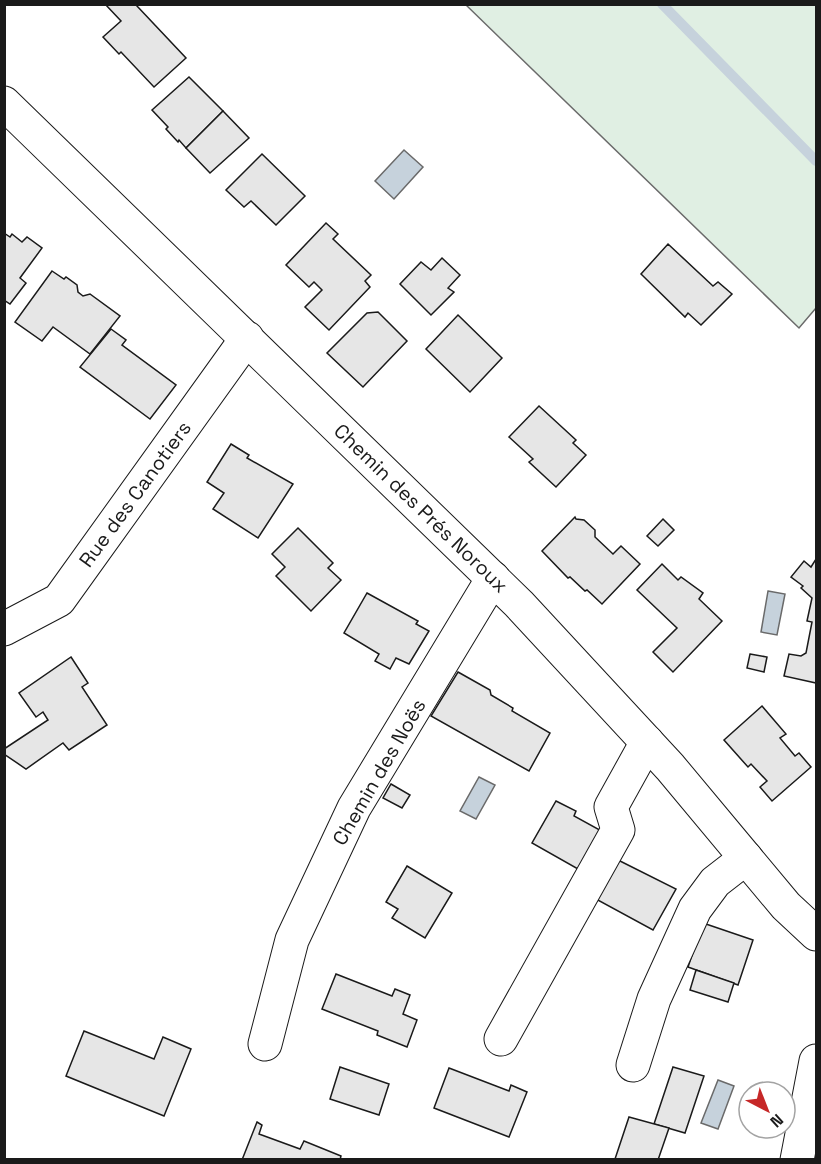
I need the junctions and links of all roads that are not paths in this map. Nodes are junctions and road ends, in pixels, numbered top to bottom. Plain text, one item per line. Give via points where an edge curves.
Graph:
1 (4, 103) edge
2 (247, 338) junction
3 (494, 578) junction
4 (5, 627) edge
5 (648, 742) junction
6 (746, 858) junction
7 (816, 934) edge
8 (501, 1040) dead end
9 (265, 1044) dead end
10 (816, 1061) edge
11 (633, 1065) dead end
12 (796, 1160) edge

1 - 2 street, Chemin des Prés Noroux
2 - 3 street, Chemin des Prés Noroux
2 - 4 street, Rue des Canotiers via 59,600
3 - 5 street, Chemin des Prés Noroux
3 - 9 street, Chemin des Noës via 354,808 292,940
5 - 6 street, Chemin des Prés Noroux
5 - 8 street via 611,807 618,830
6 - 7 street, Chemin des Prés Noroux via 786,906
6 - 11 street via 715,882 695,909 654,999
10 - 12 street

